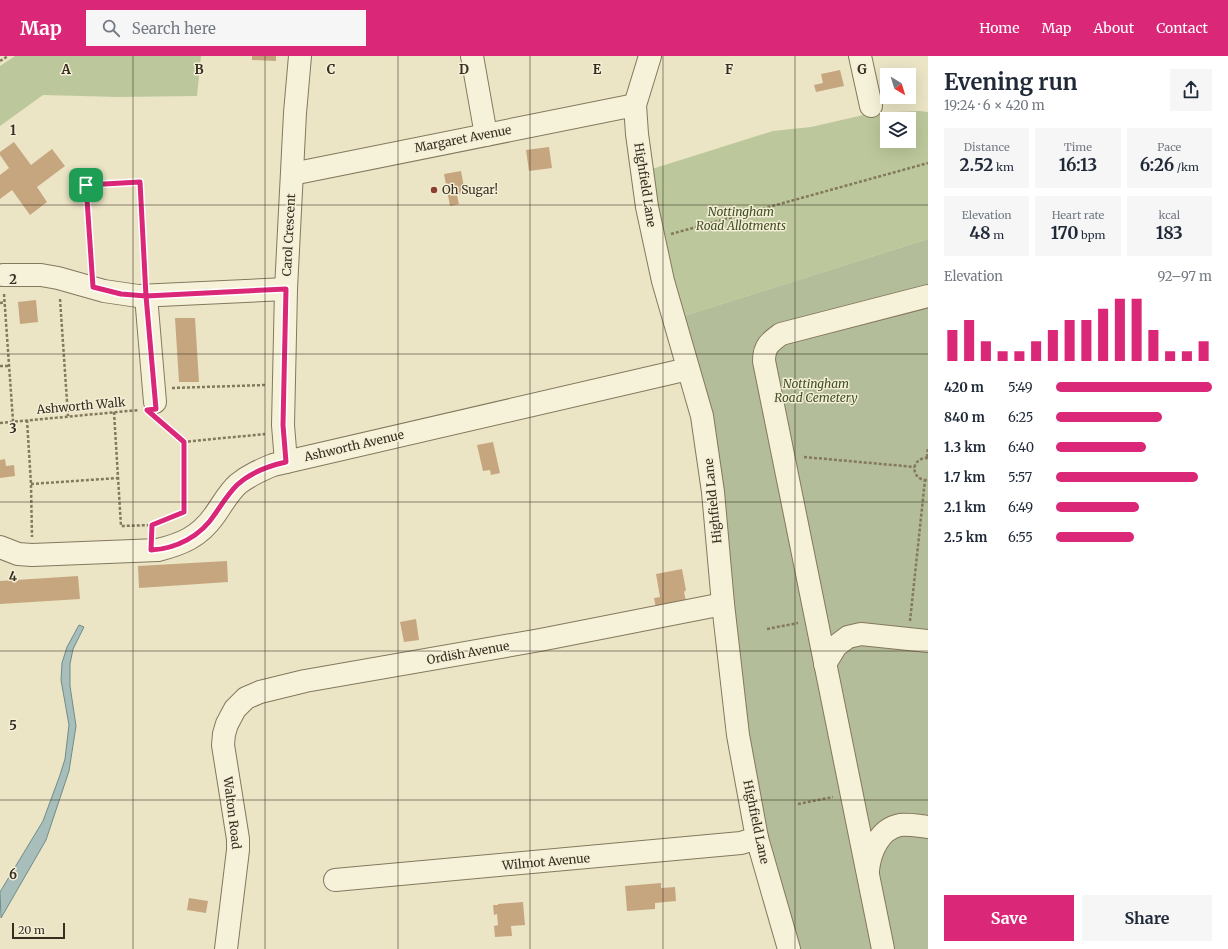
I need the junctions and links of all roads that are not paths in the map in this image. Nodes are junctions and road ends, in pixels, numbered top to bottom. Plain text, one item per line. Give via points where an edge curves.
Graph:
1 (300, 56) edge
2 (472, 56) edge
3 (650, 56) edge
4 (860, 56) edge
5 (635, 105) junction
6 (871, 106) dead end
7 (486, 135) junction
8 (292, 174) junction
9 (3, 275) road end
10 (286, 289) junction
11 (146, 296) junction
12 (928, 296) edge
13 (688, 369) junction
14 (155, 403) road end
15 (286, 462) junction
16 (0, 547) edge
17 (722, 604) junction
18 (918, 640) edge
19 (825, 664) junction
20 (227, 724) joint
21 (928, 827) edge
22 (757, 838) junction
23 (867, 873) junction
24 (335, 880) dead end
25 (226, 949) edge
26 (789, 949) edge
27 (883, 949) edge

1 - 8 street, Carol Crescent
2 - 7 street
3 - 5 street, Highfield Lane
4 - 6 street
5 - 7 street, Margaret Avenue
5 - 13 street, Highfield Lane via 647,207 663,281
7 - 8 street, Margaret Avenue
8 - 10 street, Carol Crescent
9 - 11 street via 41,275 121,294
10 - 11 street
10 - 15 street, Carol Crescent
11 - 14 street
12 - 19 street via 781,334 764,351
13 - 15 street, Ashworth Avenue
13 - 17 street, Highfield Lane via 702,416 708,455
15 - 16 street, Ashworth Avenue via 262,469 238,484 210,522 181,544 158,550 32,555 18,554
17 - 20 street, Ordish Avenue via 260,692 240,703
17 - 22 street, Highfield Lane via 738,735
18 - 19 street via 861,634 848,637 836,646
19 - 23 street
20 - 25 street, Walton Road via 223,745 238,850
21 - 23 street via 902,825 888,830 873,850
22 - 24 street, Wilmot Avenue via 741,843 684,849
22 - 26 street, Highfield Lane
23 - 27 street

